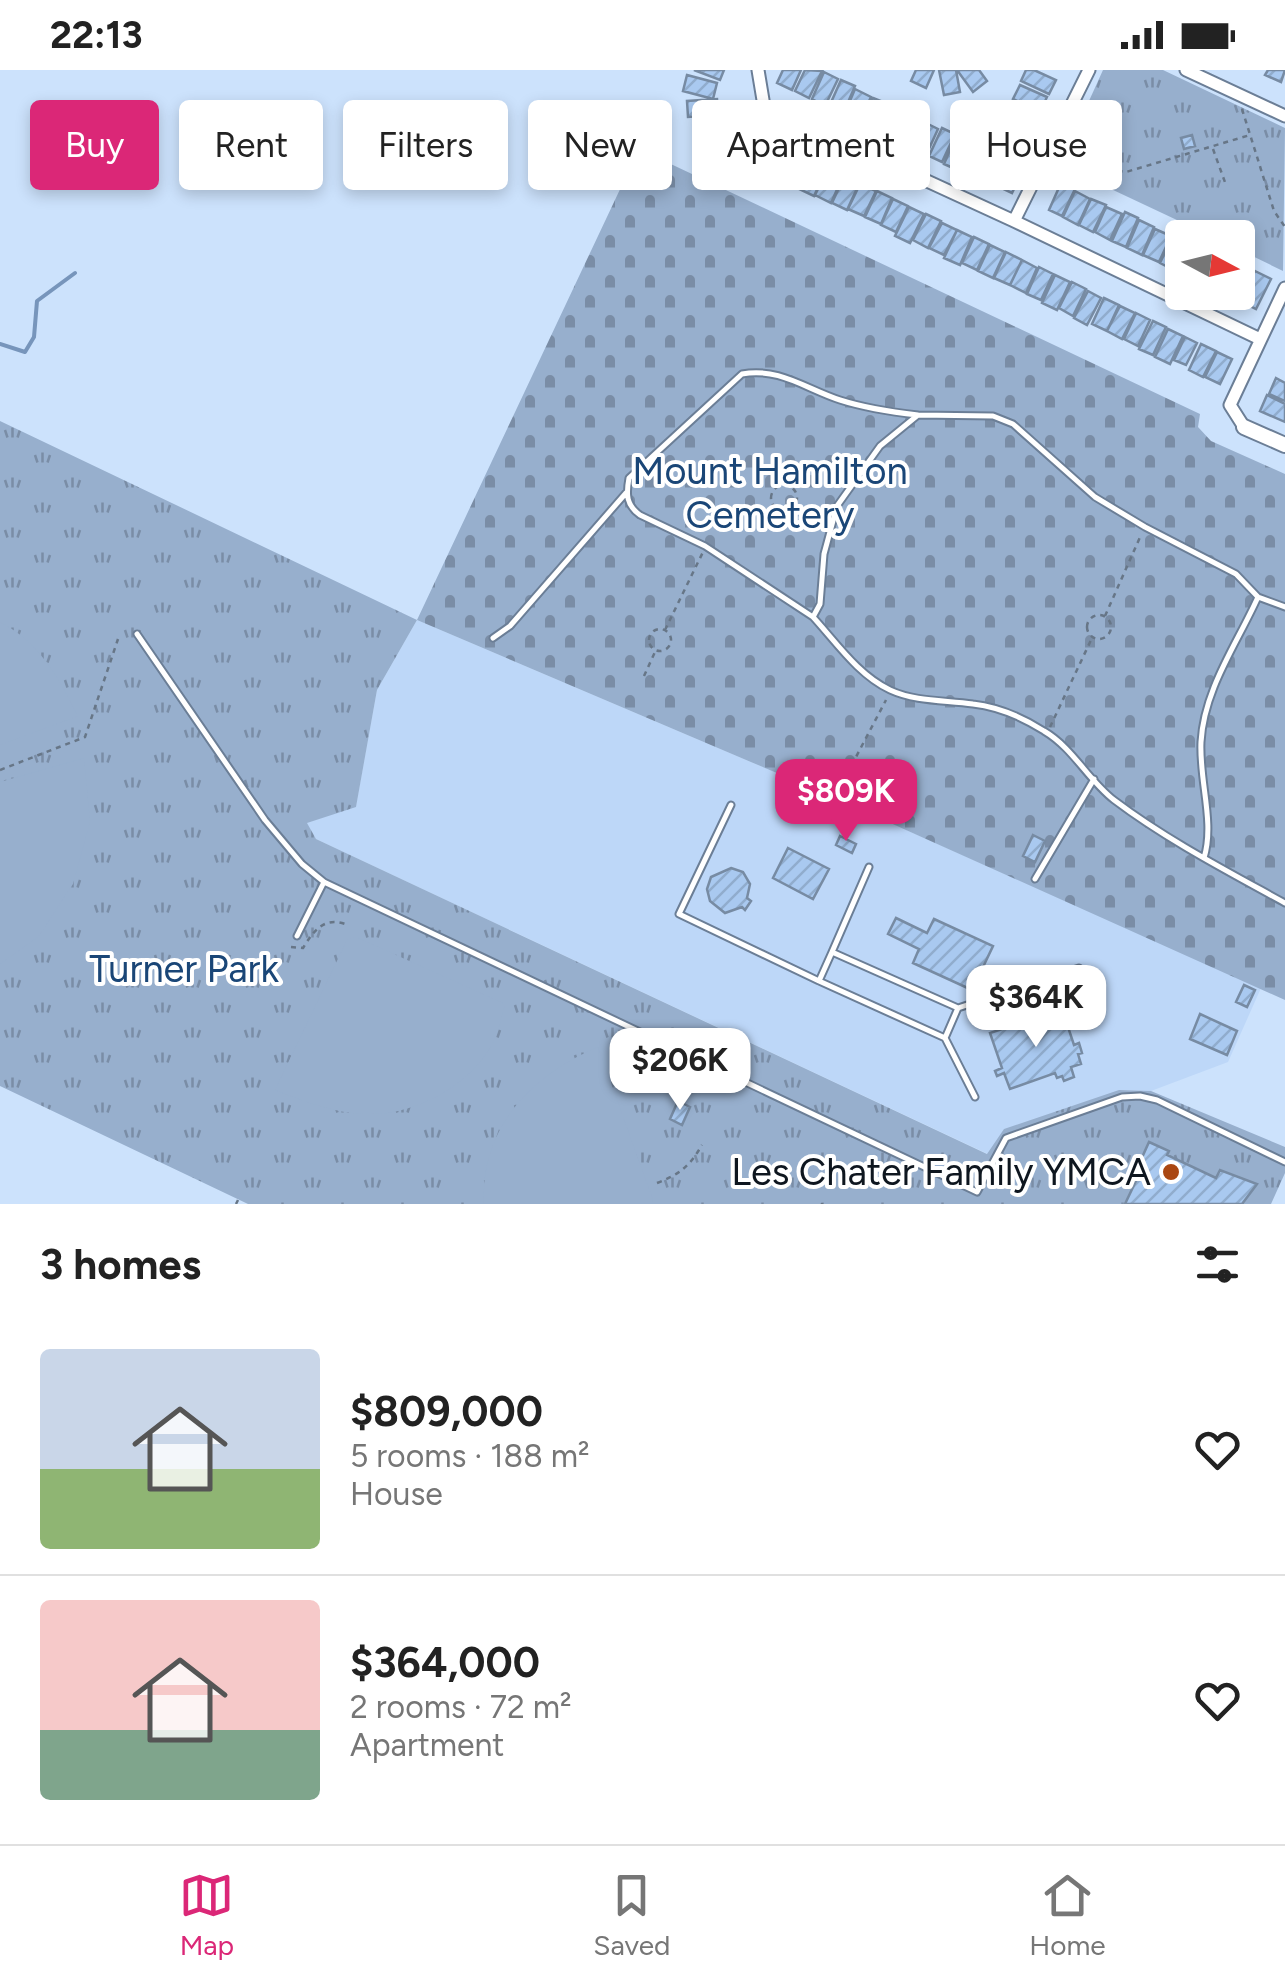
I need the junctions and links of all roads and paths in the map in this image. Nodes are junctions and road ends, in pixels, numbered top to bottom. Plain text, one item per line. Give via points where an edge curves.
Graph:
1 (758, 70) edge
2 (1089, 70) edge
3 (1186, 70) edge
4 (1237, 94) junction
5 (1074, 100) edge
6 (1285, 116) edge
7 (1250, 135) junction
8 (1213, 148) junction
9 (1122, 171) edge
10 (1226, 185) dead end
11 (1029, 190) edge
12 (1014, 220) junction
13 (1285, 227) edge
14 (1285, 288) edge
15 (1260, 339) junction
16 (918, 415) junction
17 (1244, 427) joint
18 (1285, 445) edge
19 (626, 493) junction
20 (794, 507) junction
21 (832, 523) junction
22 (1144, 527) junction
23 (706, 546) junction
24 (1258, 597) junction
25 (1285, 607) edge
26 (813, 616) junction
27 (1105, 616) junction
28 (665, 630) junction
29 (137, 634) dead end
30 (493, 638) dead end
31 (1092, 638) junction
32 (118, 639) dead end
33 (656, 651) junction
34 (644, 676) dead end
35 (891, 690) junction
36 (1048, 733) junction
37 (0, 770) edge
38 (847, 774) dead end
39 (1094, 779) junction
40 (731, 805) dead end
41 (1204, 858) junction
42 (870, 866) dead end
43 (1035, 879) dead end
44 (324, 882) junction
45 (1285, 903) edge
46 (346, 924) dead end
47 (297, 936) dead end
48 (292, 948) dead end
49 (832, 952) junction
50 (1079, 968) dead end
51 (818, 981) junction
52 (958, 1008) junction
53 (944, 1038) junction
54 (975, 1097) dead end
55 (702, 1145) dead end
56 (1285, 1162) edge
57 (657, 1182) dead end

1 - 12 street via 764,106
2 - 5 street
3 - 4 street
4 - 6 street
4 - 7 path
7 - 8 path
7 - 13 path
8 - 9 path
8 - 10 path
11 - 12 street
12 - 15 street
14 - 15 street
15 - 17 street via 1230,405
16 - 19 lane via 864,407 762,370 742,374 629,478
16 - 21 lane via 862,467
16 - 22 lane via 993,416 1013,424 1096,497
17 - 18 street
19 - 23 lane via 640,515
19 - 30 lane
20 - 20 path via 792,488 773,490 774,508
20 - 21 path
21 - 26 lane
22 - 24 lane via 1236,574
22 - 27 path
23 - 26 lane
23 - 28 path
24 - 25 lane
24 - 41 lane via 1220,674 1201,737 1210,831
26 - 35 lane via 864,674
27 - 31 path via 1087,623
27 - 31 path via 1110,633
28 - 33 path via 649,637
28 - 33 path via 671,646
29 - 44 lane via 265,820
31 - 36 path
32 - 37 path via 85,737
33 - 34 path
35 - 36 lane via 1014,714
35 - 38 path
36 - 39 lane
39 - 41 lane via 1110,797
39 - 43 lane
40 - 51 lane via 679,914
41 - 45 lane
42 - 49 lane
44 - 47 lane
44 - 56 lane via 977,1192 1006,1138 1122,1097 1157,1100
46 - 48 path via 320,925 303,948
49 - 51 lane
49 - 52 lane
50 - 52 lane
51 - 53 lane
52 - 53 lane
53 - 54 lane
55 - 57 path via 682,1173

